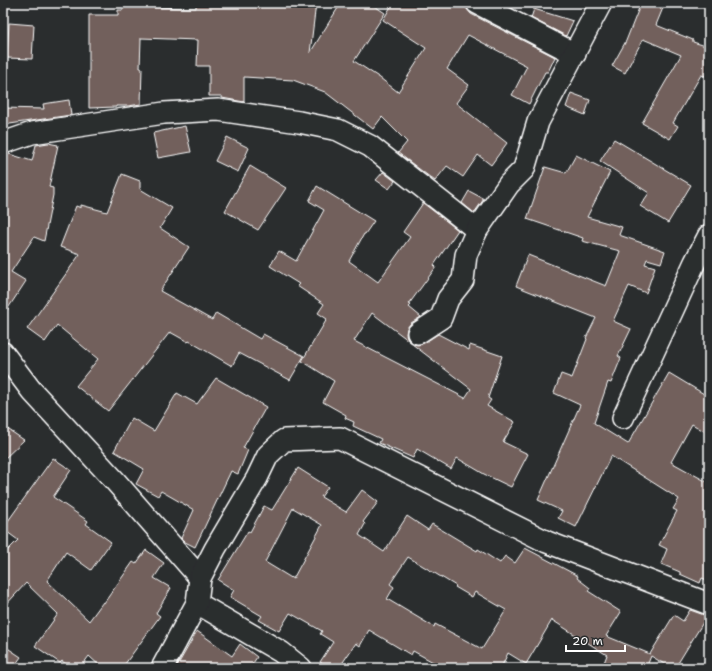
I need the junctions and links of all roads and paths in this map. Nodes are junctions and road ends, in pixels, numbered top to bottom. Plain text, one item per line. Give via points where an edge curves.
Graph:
1 (477, 3) edge
2 (601, 3) edge
3 (575, 54) junction
4 (3, 144) edge
5 (477, 230) junction
6 (709, 235) edge
7 (418, 333) dead end
8 (3, 353) edge
9 (623, 418) dead end
10 (200, 578) junction
11 (197, 602) junction
12 (709, 604) edge
13 (162, 668) edge
14 (300, 668) edge

1 - 3 street
2 - 3 street
3 - 5 street via 538,122 524,169 509,184
4 - 5 street via 32,133 164,113 218,110 299,122 338,130 370,146
5 - 7 street via 466,255 463,280 448,299 441,318
6 - 9 street
8 - 10 street via 31,390
10 - 11 street
10 - 12 street via 268,455 284,440 340,438 547,542
11 - 13 street
11 - 14 street via 281,652

